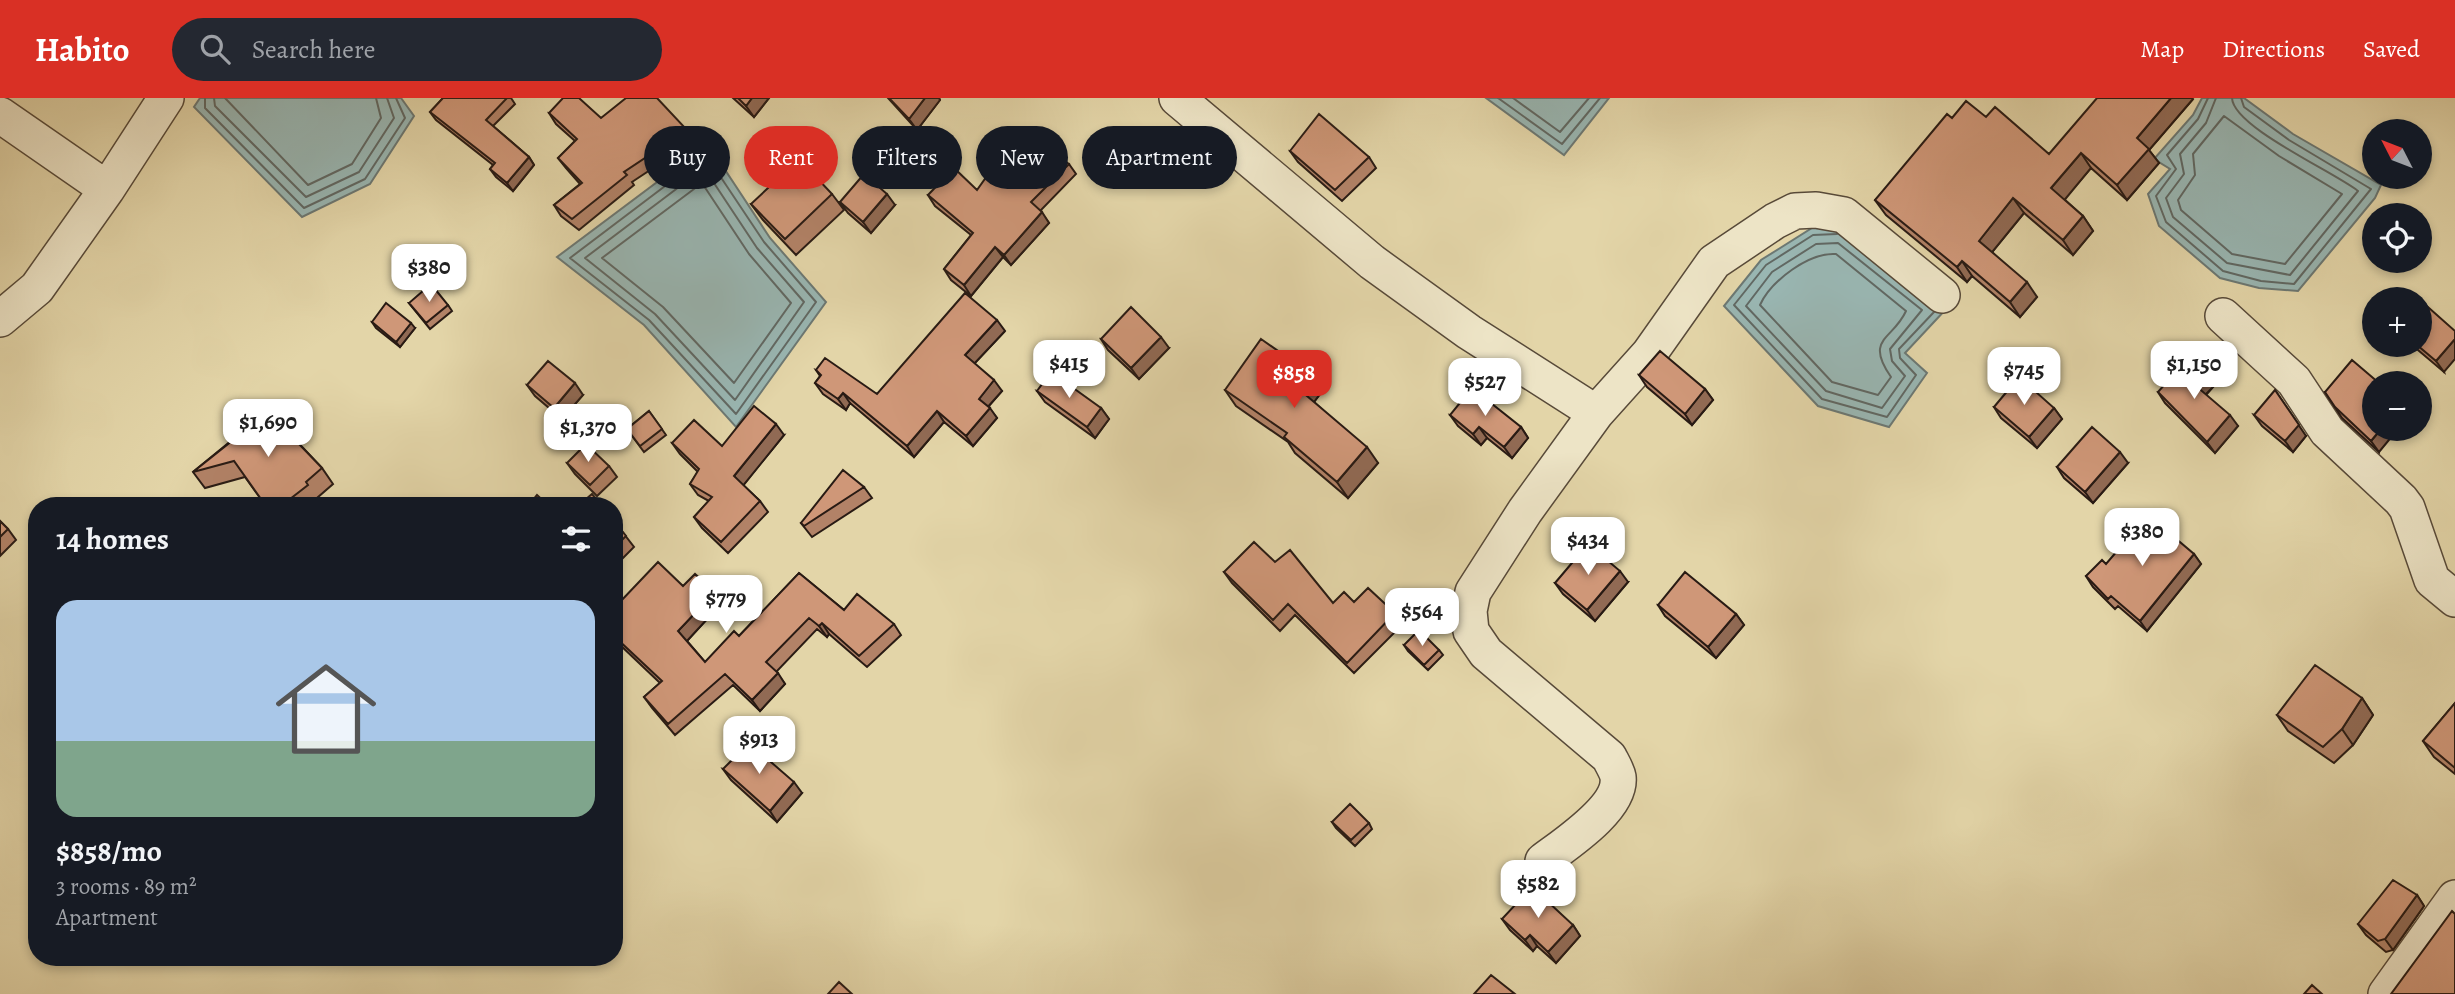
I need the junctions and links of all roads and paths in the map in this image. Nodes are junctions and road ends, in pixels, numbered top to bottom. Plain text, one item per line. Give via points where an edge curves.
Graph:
1 (166, 98) edge
2 (1177, 98) edge
3 (0, 116) edge
4 (107, 189) junction
5 (1942, 295) dead end
6 (2222, 316) dead end
7 (0, 319) edge
8 (1597, 413) junction
9 (2455, 600) edge
10 (1543, 861) dead end
11 (2455, 898) edge
12 (2386, 994) edge

1 - 4 street
2 - 8 street via 1372,262 1469,332
3 - 4 street
4 - 7 street via 37,288
5 - 8 street via 1844,215 1816,209 1795,211 1714,262 1649,355
6 - 9 street via 2294,380 2327,430 2401,500 2432,580
8 - 10 street via 1510,534 1473,592 1469,611 1471,631 1486,653 1609,757 1618,776 1598,817
11 - 12 street

